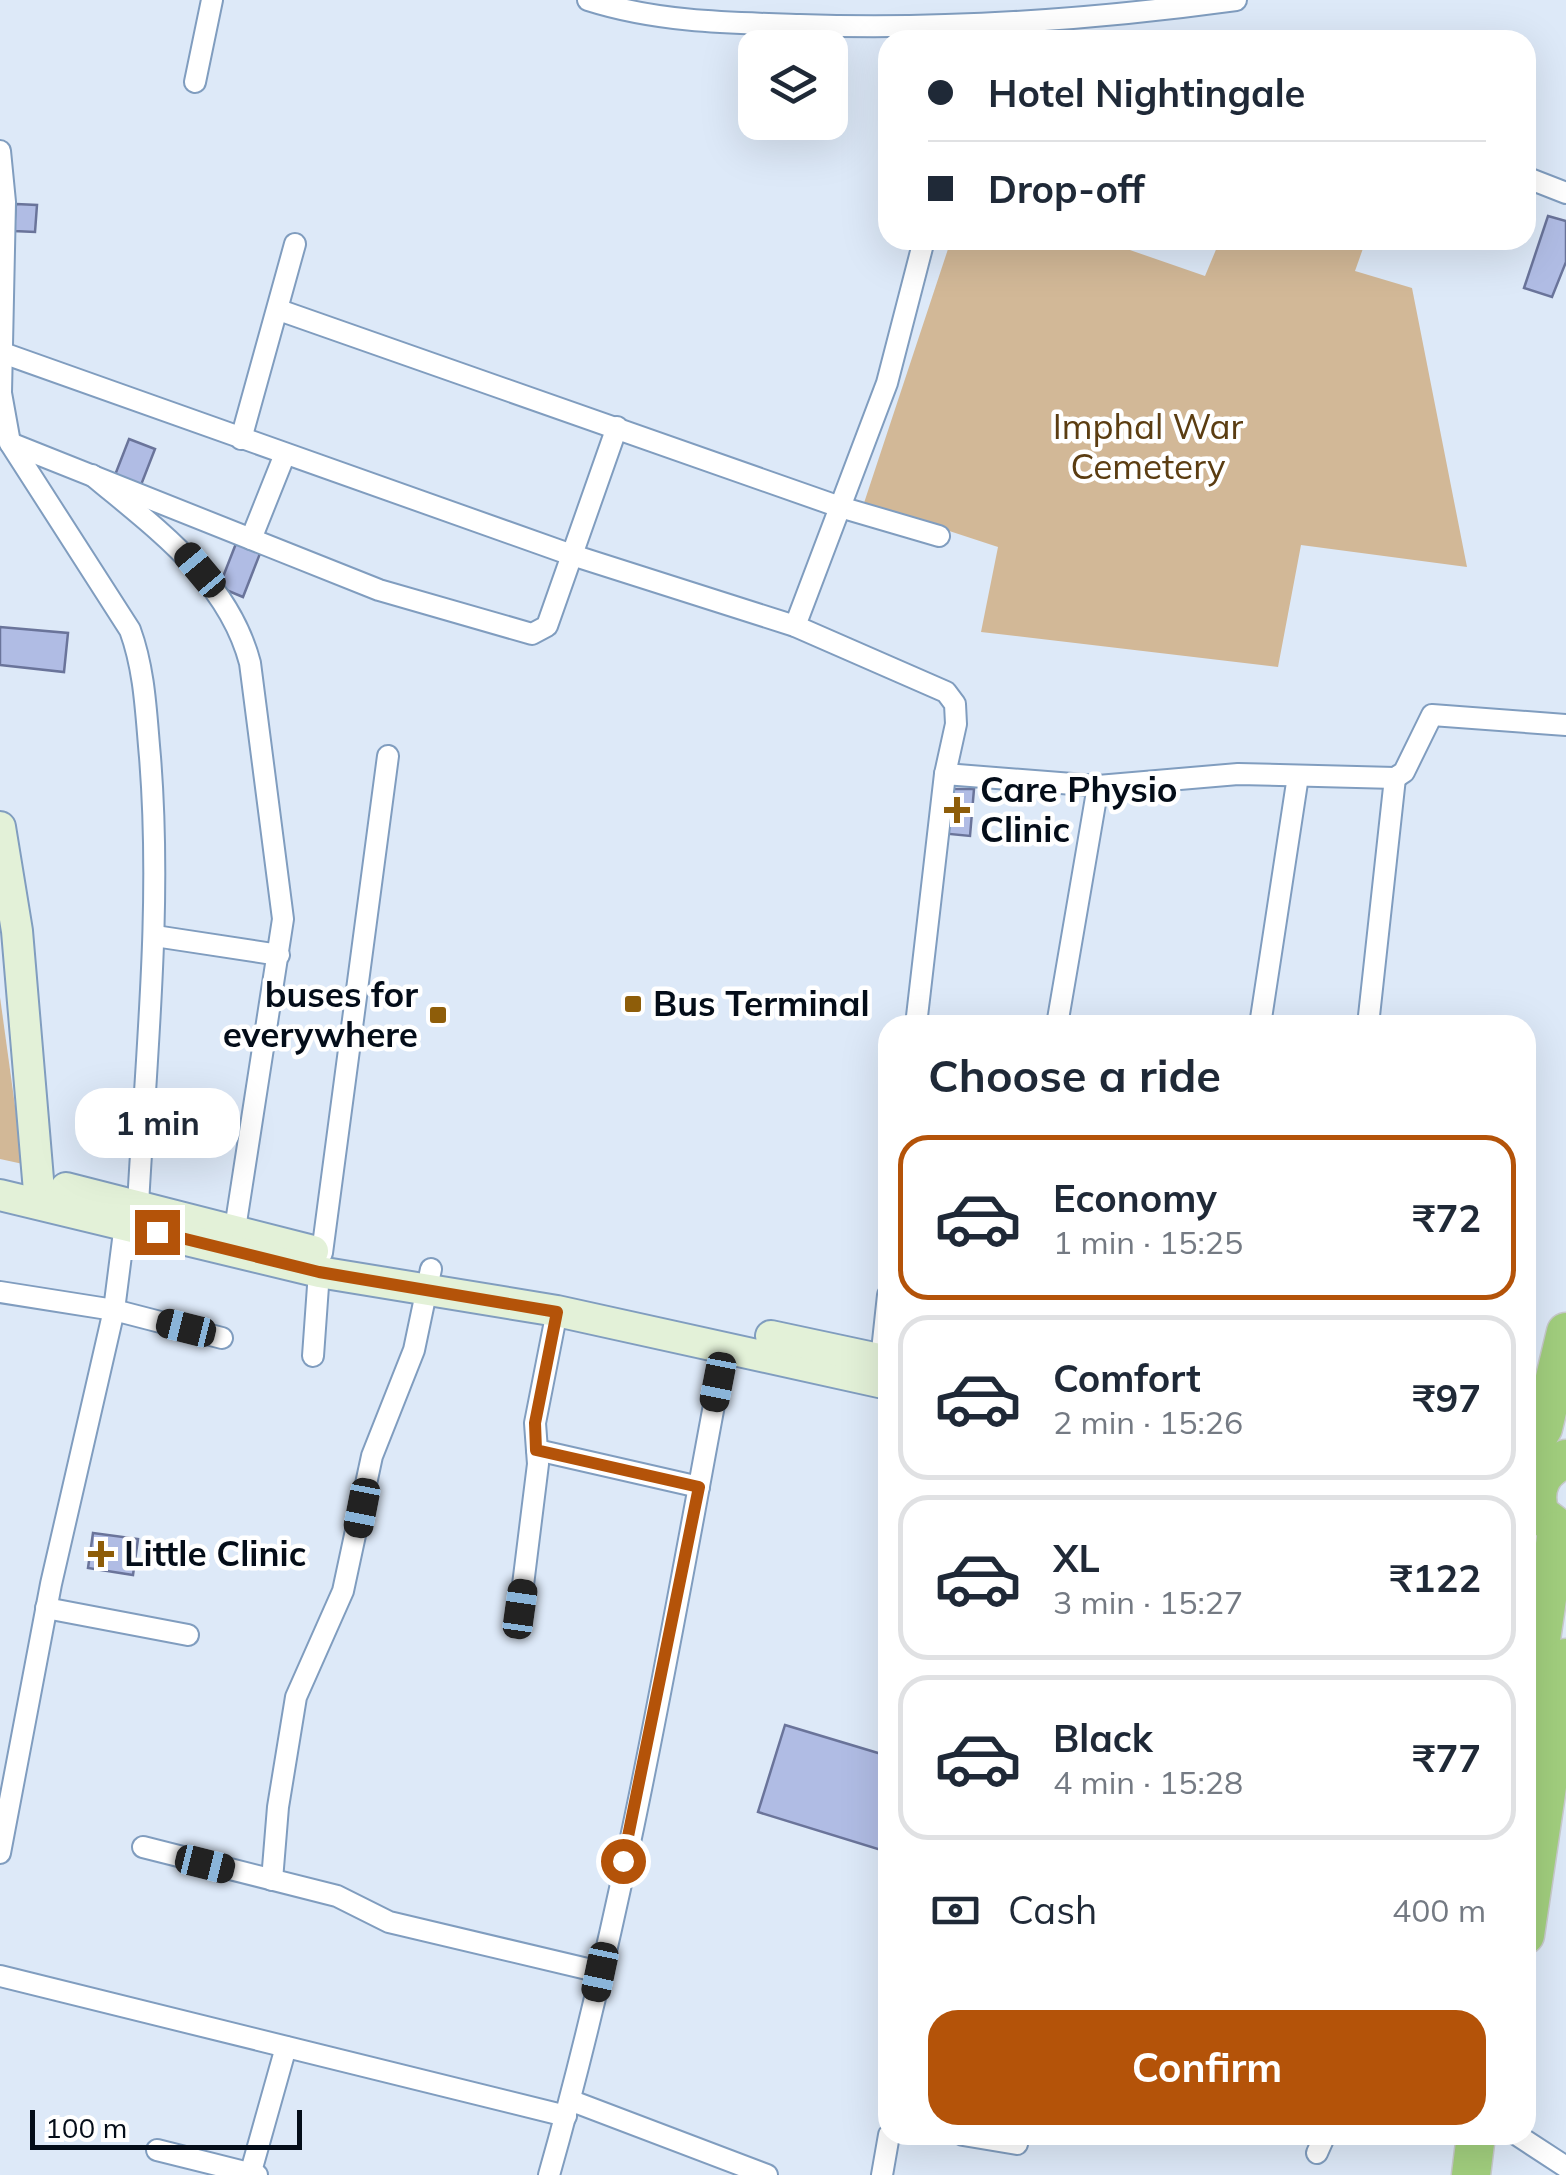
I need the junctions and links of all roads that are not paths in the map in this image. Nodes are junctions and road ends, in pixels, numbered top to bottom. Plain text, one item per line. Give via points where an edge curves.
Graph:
1 (212, 0) edge
2 (588, 0) edge
3 (1236, 0) edge
4 (878, 30) edge
5 (974, 30) edge
6 (195, 82) dead end
7 (0, 152) edge
8 (1536, 181) edge
9 (1566, 193) edge
10 (295, 244) dead end
11 (921, 250) edge
12 (279, 310) junction
13 (0, 352) edge
14 (617, 427) junction
15 (241, 439) junction
16 (10, 443) junction
17 (284, 454) junction
18 (92, 475) junction
19 (840, 507) junction
20 (939, 536) dead end
21 (251, 539) junction
22 (569, 554) junction
23 (795, 626) junction
24 (1566, 725) edge
25 (388, 756) dead end
26 (945, 774) junction
27 (1298, 776) junction
28 (1395, 778) junction
29 (1098, 786) junction
30 (0, 827) edge
31 (155, 936) junction
32 (279, 954) junction
33 (917, 1015) edge
34 (1059, 1015) edge
35 (1262, 1015) edge
36 (1369, 1015) edge
37 (0, 1174) edge
38 (40, 1193) junction
39 (0, 1195) edge
40 (131, 1215) junction
41 (235, 1229) junction
42 (321, 1262) junction
43 (429, 1278) junction
44 (0, 1292) edge
45 (114, 1310) junction
46 (557, 1312) junction
47 (1566, 1332) edge
48 (222, 1338) dead end
49 (725, 1346) junction
50 (786, 1350) junction
51 (313, 1356) dead end
52 (878, 1367) edge
53 (536, 1450) junction
54 (699, 1487) junction
55 (1542, 1493) edge
56 (46, 1608) junction
57 (520, 1609) dead end
58 (188, 1636) dead end
59 (1566, 1658) edge
60 (1547, 1755) edge
61 (10, 1761) edge
62 (1536, 1844) edge
63 (143, 1847) dead end
64 (0, 1853) edge
65 (272, 1880) junction
66 (600, 1972) junction
67 (0, 1976) edge
68 (286, 2047) junction
69 (569, 2108) junction
70 (887, 2145) edge
71 (1474, 2145) edge
72 (1498, 2145) edge
73 (1532, 2145) edge
74 (157, 2150) dead end
75 (1566, 2167) edge
76 (252, 2174) edge
77 (549, 2175) edge
78 (767, 2175) edge
79 (882, 2175) edge
80 (1470, 2175) edge
81 (1494, 2175) edge

1 - 6 street
2 - 4 street via 632,14 716,23
3 - 5 street
7 - 13 street
8 - 9 street
10 - 12 street
11 - 19 street via 887,383
12 - 14 street
12 - 15 street
13 - 15 street
13 - 16 street
14 - 19 street
14 - 22 street
15 - 17 street
16 - 18 street
16 - 31 street via 130,630 142,662 155,823
17 - 21 street
17 - 22 street
18 - 21 street
18 - 32 street via 181,548 244,642 281,879
19 - 20 street
19 - 23 street
21 - 22 street via 378,590 532,634 548,626
22 - 23 street
23 - 26 street via 946,692 955,704 956,724
24 - 28 street via 1432,715
25 - 42 street
26 - 29 street
26 - 33 street
27 - 28 street
27 - 29 street
27 - 35 street
28 - 36 street
29 - 34 street
30 - 38 main road via 17,931
31 - 32 street
31 - 40 street
32 - 41 street
37 - 38 main road
38 - 39 main road
38 - 40 main road
40 - 41 main road
40 - 42 main road
40 - 45 street
41 - 42 main road
42 - 43 main road
42 - 51 street
43 - 46 main road
43 - 50 main road
43 - 65 street via 414,1350 372,1456 343,1591 296,1697
44 - 45 street
45 - 48 street
45 - 56 street
46 - 49 main road
46 - 53 street via 535,1423
47 - 55 highway via 1542,1428
49 - 50 main road
49 - 54 street
50 - 52 main road
53 - 54 street
53 - 57 street
54 - 66 street
55 - 60 highway
56 - 58 street
56 - 61 street
59 - 60 highway
60 - 62 highway
61 - 64 street
63 - 65 street
65 - 66 street via 354,1901 389,1922
66 - 69 street
67 - 68 street
68 - 69 street
68 - 76 street
69 - 77 street
69 - 78 street
70 - 79 street
71 - 80 highway
72 - 81 highway
73 - 75 street
74 - 76 street

